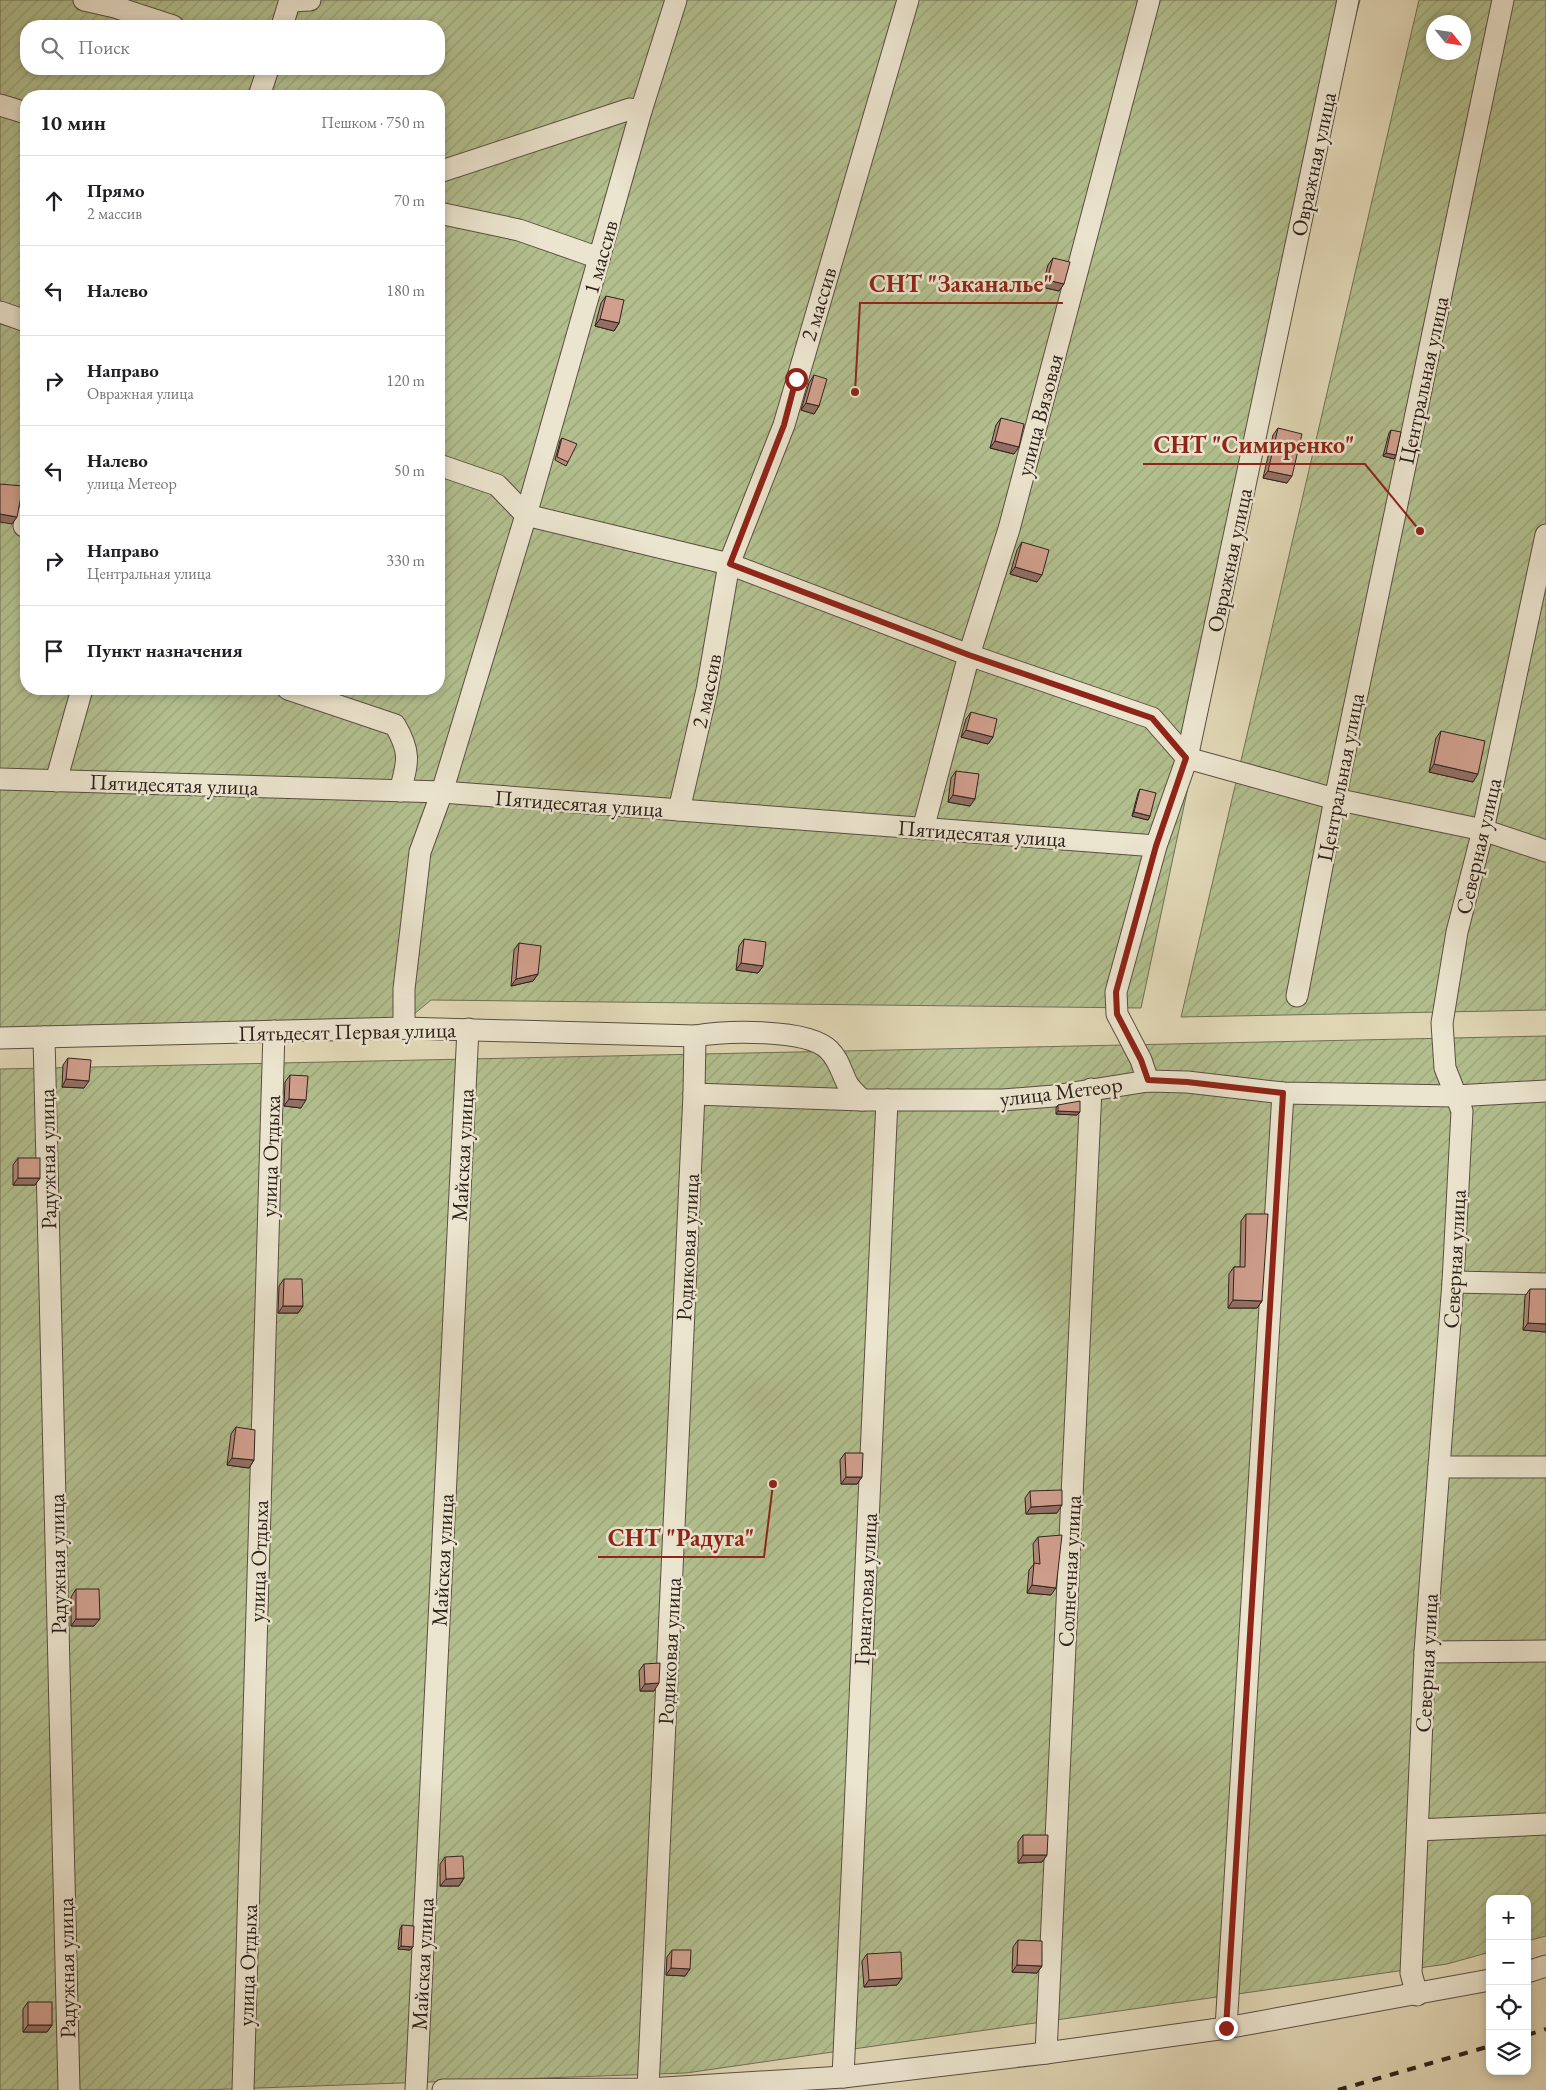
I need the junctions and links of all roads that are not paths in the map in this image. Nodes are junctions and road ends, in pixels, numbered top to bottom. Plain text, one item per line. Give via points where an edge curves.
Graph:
1 (84, 0) edge
2 (297, 0) edge
3 (676, 0) edge
4 (908, 0) edge
5 (1149, 0) edge
6 (1348, 0) edge
7 (1503, 0) edge
8 (115, 4) edge
9 (157, 20) edge
10 (285, 20) edge
11 (266, 75) edge
12 (261, 90) edge
13 (0, 105) edge
14 (20, 111) edge
15 (641, 111) junction
16 (445, 170) edge
17 (445, 214) edge
18 (599, 258) junction
19 (0, 312) edge
20 (20, 319) edge
21 (445, 467) edge
22 (526, 515) junction
23 (1546, 535) edge
24 (730, 564) junction
25 (969, 655) junction
26 (80, 695) edge
27 (306, 695) edge
28 (1186, 758) junction
29 (0, 779) edge
30 (56, 781) junction
31 (400, 791) junction
32 (442, 792) junction
33 (1335, 799) junction
34 (680, 810) junction
35 (923, 829) junction
36 (1483, 830) junction
37 (1156, 846) junction
38 (1546, 851) edge
39 (1297, 996) dead end
40 (404, 1028) junction
41 (468, 1029) junction
42 (274, 1031) junction
43 (695, 1036) junction
44 (44, 1037) junction
45 (0, 1038) edge
46 (1148, 1080) junction
47 (1091, 1089) junction
48 (1546, 1091) edge
49 (1283, 1093) junction
50 (694, 1094) junction
51 (1455, 1096) junction
52 (862, 1100) junction
53 (887, 1100) junction
54 (1454, 1282) junction
55 (1546, 1284) edge
56 (1440, 1467) junction
57 (1546, 1467) edge
58 (1546, 1651) edge
59 (1425, 1652) junction
60 (1546, 1824) edge
61 (1418, 1830) junction
62 (1546, 1966) edge
63 (1531, 1971) edge
64 (1486, 1981) edge
65 (1417, 1995) junction
66 (1226, 2028) junction
67 (1046, 2053) junction
68 (843, 2078) junction
69 (648, 2089) edge
70 (69, 2090) edge
71 (243, 2090) edge
72 (416, 2090) edge
73 (443, 2090) edge

1 - 8 street
2 - 10 street
3 - 15 street, 1 массив
4 - 24 street, 2 массив via 784,425
5 - 25 street, улица Вязовая via 1009,530
6 - 28 street, Овражная улица
7 - 33 street, Центральная улица
8 - 9 street
11 - 12 street
13 - 14 street
15 - 16 street via 630,108
15 - 18 street, 1 массив
17 - 18 street via 519,230
18 - 22 street, 1 массив
19 - 20 street
21 - 22 street via 497,485
22 - 24 street
22 - 32 street, 1 массив
23 - 36 street, Северная улица
24 - 25 street
24 - 34 street, 2 массив via 707,690
25 - 28 street via 1152,718
25 - 35 street, улица Вязовая
26 - 30 street
27 - 31 street via 395,725 405,742 407,766
28 - 33 street
28 - 37 street, Овражная улица
29 - 30 street, Пятидесятая улица
30 - 31 street, Пятидесятая улица
31 - 32 street, Пятидесятая улица
32 - 34 street, Пятидесятая улица
32 - 40 street, 1 массив via 420,852 404,989
33 - 36 street
33 - 39 street, Центральная улица
34 - 35 street, Пятидесятая улица
35 - 37 street, Пятидесятая улица
36 - 38 street
36 - 51 street, Северная улица via 1457,932 1442,1023 1445,1068
37 - 46 street, Овражная улица via 1116,992 1117,1014
40 - 41 street, Пятьдесят Первая улица
40 - 42 street, Пятьдесят Первая улица
41 - 43 street, Пятьдесят Первая улица
41 - 72 street, Майская улица
42 - 44 street, Пятьдесят Первая улица
42 - 71 street, улица Отдыха
43 - 50 street
43 - 52 street, Пятьдесят Первая улица via 720,1032 773,1033 810,1041 828,1048 840,1063 848,1085
44 - 45 street, Пятьдесят Первая улица
44 - 70 street, Радужная улица
46 - 47 street, улица Метеор
46 - 49 street, улица Метеор
47 - 53 street, улица Метеор via 1003,1100
47 - 67 street, Солнечная улица
48 - 51 street, улица Метеор
49 - 51 street, улица Метеор
49 - 66 street
50 - 52 street, улица Метеор
50 - 69 street, Родиковая улица
51 - 54 street, Северная улица via 1462,1111
52 - 53 street, улица Метеор
53 - 68 street, Гранатовая улица
54 - 55 street
54 - 56 street, Северная улица
56 - 57 street
56 - 59 street, Северная улица
58 - 59 street
59 - 61 street, Северная улица
60 - 61 street
61 - 65 street, Северная улица via 1412,1973
62 - 63 street
64 - 65 street
65 - 66 street
66 - 67 street
67 - 68 street
68 - 69 street
69 - 73 street

